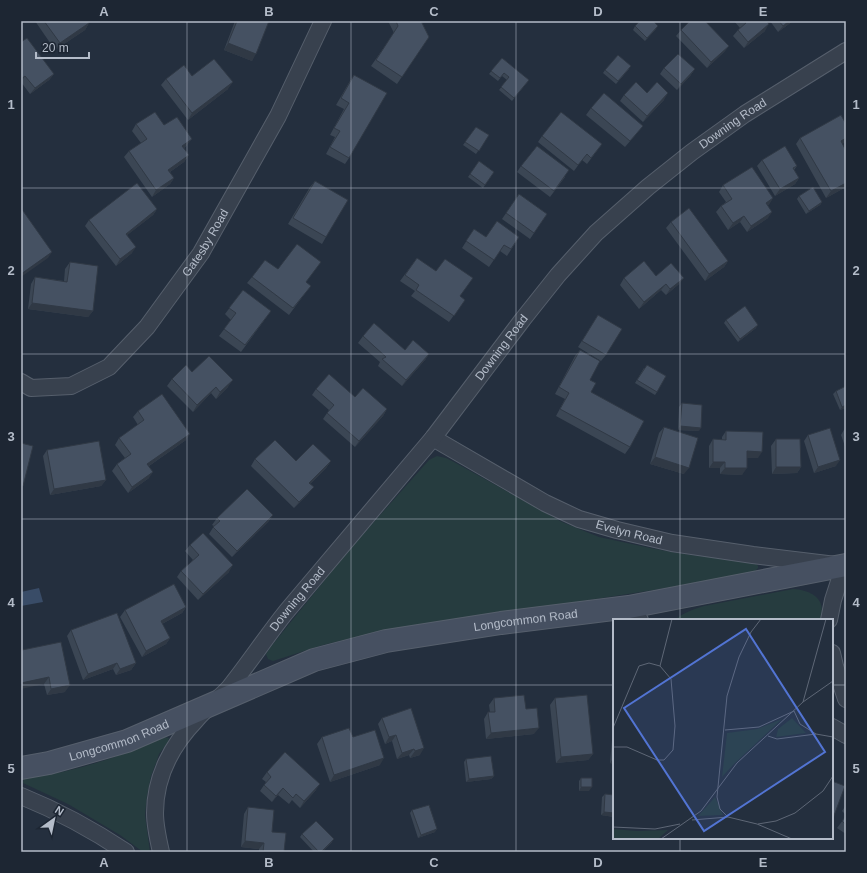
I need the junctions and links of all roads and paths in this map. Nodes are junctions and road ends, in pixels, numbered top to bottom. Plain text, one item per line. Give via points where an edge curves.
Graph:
1 (323, 21) edge
2 (846, 51) edge
3 (21, 382) edge
4 (434, 438) junction
5 (845, 565) edge
6 (635, 614) edge
7 (829, 619) edge
8 (833, 657) edge
9 (846, 700) edge
10 (214, 703) junction
11 (833, 728) edge
12 (846, 735) edge
13 (21, 768) edge
14 (21, 796) edge
15 (126, 852) edge
16 (161, 852) edge

1 - 3 street, Gatesby Road via 278,116 201,253 147,327 109,367 71,386 31,388
2 - 4 street, Downing Road via 745,114 692,152 596,233 553,280
4 - 5 street, Evelyn Road via 545,503 579,519 672,543
4 - 10 street, Downing Road via 286,612 253,658
5 - 6 street, Longcommon Road
5 - 7 street
6 - 10 street, Longcommon Road via 501,623 386,641 314,660
8 - 9 street
10 - 13 street, Longcommon Road via 127,741 49,763
10 - 16 street, Longcommon Road via 177,743 160,777 155,813
11 - 12 street
14 - 15 street via 58,812

